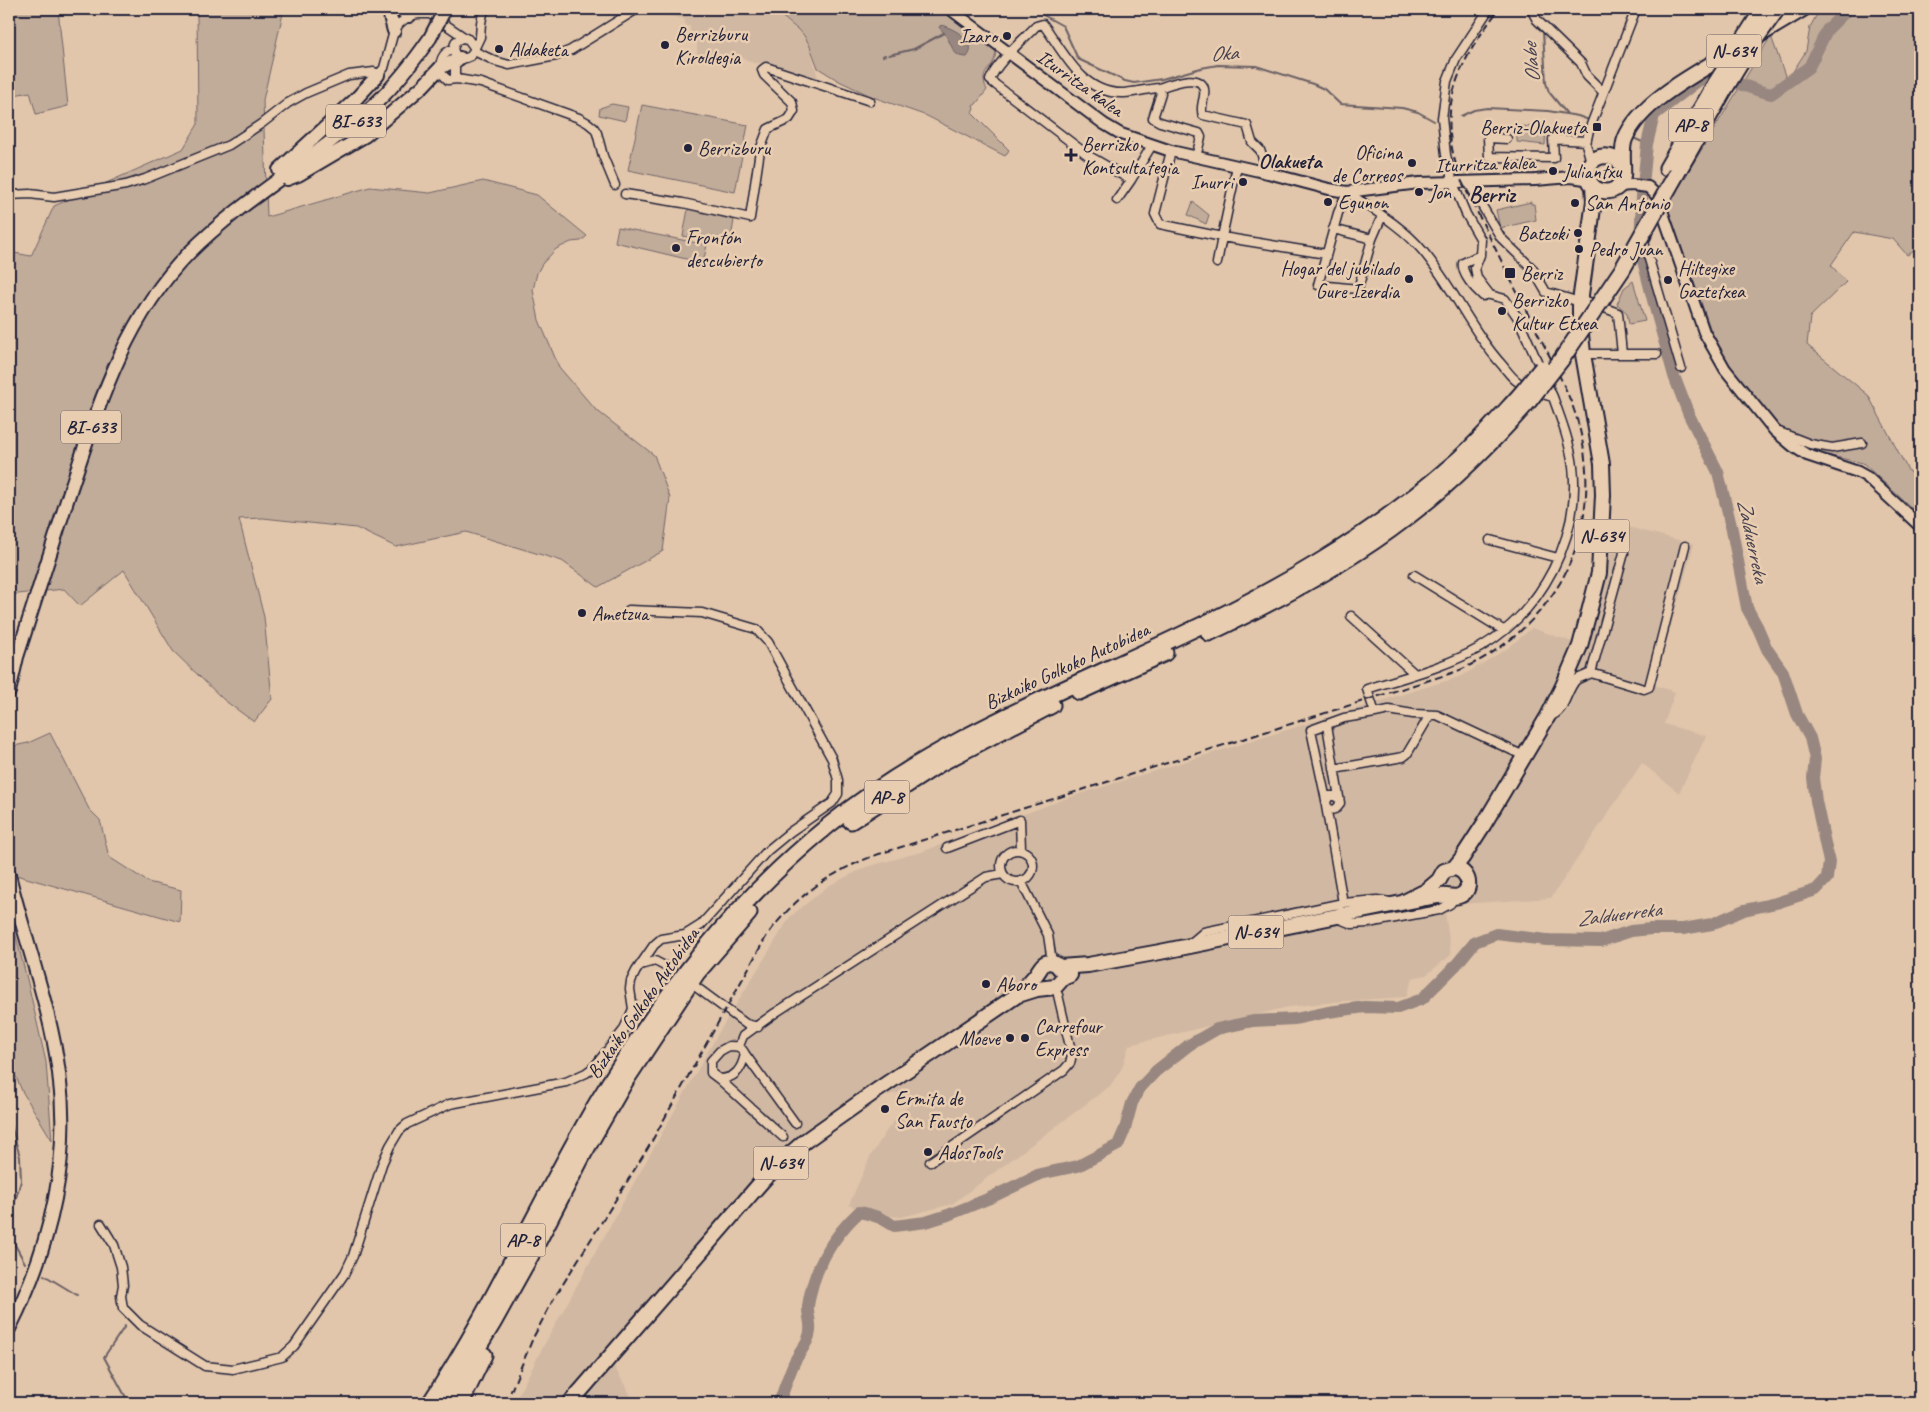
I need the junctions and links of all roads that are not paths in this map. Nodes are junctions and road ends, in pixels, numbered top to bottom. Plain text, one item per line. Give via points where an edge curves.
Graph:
1 (388, 9) edge
2 (445, 9) edge
3 (484, 9) edge
4 (637, 9) edge
5 (950, 9) edge
6 (1489, 9) edge
7 (1531, 9) edge
8 (1636, 9) edge
9 (1763, 9) edge
10 (1777, 9) edge
11 (1803, 9) edge
12 (404, 12) edge
13 (447, 26) junction
14 (394, 31) junction
15 (467, 39) junction
16 (476, 46) junction
17 (457, 53) junction
18 (1009, 54) junction
19 (440, 68) junction
20 (378, 75) junction
21 (458, 79) junction
22 (448, 80) junction
23 (423, 86) junction
24 (1720, 87) junction
25 (1158, 88) junction
26 (1603, 92) junction
27 (870, 101) dead end
28 (1636, 122) junction
29 (1506, 139) dead end
30 (1587, 144) junction
31 (1152, 145) junction
32 (1171, 151) junction
33 (1196, 157) junction
34 (1596, 160) junction
35 (1237, 166) junction
36 (1268, 172) junction
37 (1560, 179) junction
38 (1131, 180) junction
39 (1618, 180) junction
40 (1468, 182) junction
41 (1454, 183) junction
42 (1591, 184) junction
43 (615, 186) dead end
44 (266, 188) junction
45 (1347, 192) junction
46 (624, 194) dead end
47 (9, 196) edge
48 (1117, 200) dead end
49 (246, 202) junction
50 (1661, 208) junction
51 (1382, 216) junction
52 (1590, 223) junction
53 (1333, 229) junction
54 (1222, 237) junction
55 (1372, 239) junction
56 (1326, 254) junction
57 (1480, 254) junction
58 (1217, 262) dead end
59 (1609, 285) dead end
60 (1489, 294) junction
61 (1581, 300) junction
62 (1602, 307) junction
63 (1582, 354) junction
64 (1622, 354) junction
65 (1657, 354) dead end
66 (1681, 368) dead end
67 (1530, 396) junction
68 (1553, 397) junction
69 (1775, 431) junction
70 (1862, 443) dead end
71 (1920, 526) edge
72 (1603, 527) junction
73 (1490, 540) dead end
74 (1685, 546) dead end
75 (1558, 558) junction
76 (1414, 575) dead end
77 (629, 610) dead end
78 (1351, 616) dead end
79 (1503, 630) junction
80 (1591, 673) junction
81 (1416, 674) junction
82 (9, 692) edge
83 (1375, 713) junction
84 (1430, 715) junction
85 (1548, 716) junction
86 (1327, 725) junction
87 (1524, 756) junction
88 (1334, 769) junction
89 (1338, 798) junction
90 (1326, 803) junction
91 (1334, 810) junction
92 (1329, 823) junction
93 (947, 848) dead end
94 (1021, 850) junction
95 (1460, 871) junction
96 (1003, 874) junction
97 (9, 875) edge
98 (1439, 880) junction
99 (1021, 882) junction
100 (1449, 896) junction
101 (1343, 903) junction
102 (1401, 903) junction
103 (1331, 917) junction
104 (654, 944) junction
105 (1187, 946) junction
106 (655, 961) junction
107 (641, 964) junction
108 (1058, 969) junction
109 (672, 970) dead end
110 (1037, 974) junction
111 (696, 987) dead end
112 (1053, 992) junction
113 (1016, 996) junction
114 (740, 1018) junction
115 (758, 1027) junction
116 (743, 1036) junction
117 (739, 1046) junction
118 (745, 1054) junction
119 (719, 1079) junction
120 (795, 1123) dead end
121 (783, 1136) dead end
122 (930, 1162) dead end
123 (101, 1224) dead end
124 (531, 1255) junction
125 (9, 1329) edge
126 (430, 1403) edge
127 (444, 1403) edge
128 (461, 1403) edge
129 (570, 1403) edge

1 - 14 main road
2 - 44 main road, BI-633, bridge via 430,38 378,101
3 - 16 street
4 - 16 street via 577,47 556,56 509,65 492,60
5 - 18 street, Iturritza kalea
6 - 41 street via 1456,58 1447,81 1443,135
7 - 26 street via 1537,20 1581,63 1587,76
8 - 26 street
9 - 24 highway, Bizkaiko Golkoko Autobidea / AP-8, bridge
10 - 24 highway, Bizkaiko Golkoko Autobidea / AP-8, bridge
11 - 28 highway, N-634 via 1666,92
12 - 13 street via 430,14
12 - 14 street
13 - 15 street
13 - 17 street
14 - 20 street via 384,68
15 - 16 street
15 - 17 street via 458,39
16 - 17 street via 469,57
17 - 19 main road
17 - 21 street via 455,75
18 - 25 street via 1036,26 1044,24 1073,67 1099,89 1123,93
18 - 31 street, Iturritza kalea via 1104,124
18 - 38 street via 990,80 1089,156
19 - 22 street
19 - 23 main road
20 - 47 street via 374,72 349,75 306,93 228,145 132,183 54,196
20 - 49 main road
21 - 22 street
21 - 43 street via 481,83 579,118 594,128
22 - 23 street
23 - 44 main road via 366,135 298,175
24 - 67 highway, Bizkaiko Golkoko Autobidea / AP-8, bridge via 1672,171 1554,353
25 - 33 street via 1161,93 1153,118 1199,133
25 - 36 street via 1198,80 1205,88 1203,115 1247,125
26 - 30 street
27 - 46 street via 766,67 762,70 764,75 792,102 794,111 789,119 768,129 760,150 750,218
28 - 34 highway, N-634
28 - 39 highway, N-634 via 1623,146
29 - 30 street via 1488,138 1489,157 1554,158 1552,139
30 - 34 street
31 - 32 street, Iturritza kalea
31 - 38 street
32 - 33 street, Iturritza kalea
32 - 54 street via 1156,214 1160,224
33 - 35 street, Iturritza kalea
34 - 37 street, Iturritza kalea
34 - 39 highway via 1614,157
34 - 42 highway, N-634 via 1588,177
35 - 36 street, Iturritza kalea
35 - 54 street
36 - 45 street, Iturritza kalea
37 - 40 street, Iturritza kalea
37 - 42 street, Iturritza kalea via 1578,177
38 - 48 street
39 - 42 highway via 1602,191
39 - 50 street via 1643,186 1657,196
39 - 52 highway, N-634 via 1599,203
40 - 41 street, Iturritza kalea
40 - 61 street via 1501,238 1532,268 1546,292
41 - 45 street, Iturritza kalea via 1419,183
41 - 57 street via 1481,240
42 - 52 highway, N-634 via 1594,201
44 - 49 main road, BI-633
45 - 51 street
45 - 53 street
49 - 82 main road, BI-633 via 194,248 164,283 121,351 98,406 17,657
50 - 66 street via 1644,242
50 - 69 street via 1714,351
51 - 55 street
51 - 67 street via 1421,249 1491,353
52 - 61 highway, N-634
53 - 55 street
53 - 56 street
54 - 56 street
54 - 58 street
55 - 56 street via 1358,289 1318,285
57 - 60 street via 1475,268 1477,278
57 - 60 street via 1462,266 1479,292 1483,296
59 - 62 street
60 - 68 street via 1505,299 1518,318
61 - 62 street
61 - 63 highway, N-634
62 - 64 street via 1618,313
63 - 64 street
63 - 72 highway, N-634 via 1602,464
64 - 65 street
67 - 68 street
67 - 124 highway, Bizkaiko Golkoko Autobidea / AP-8 via 1504,429 1462,471 1407,517 1351,557 1266,606 1061,700 941,763 837,831 797,865 724,941 670,1011 584,1153
67 - 126 highway, Bizkaiko Golkoko Autobidea / AP-8 via 1398,510 1306,572 1179,636 989,724 935,754 829,825 782,866 713,937 659,1007 599,1100 491,1299
68 - 75 street via 1568,442 1574,488 1568,535
69 - 70 street via 1832,448
69 - 71 street via 1807,455 1867,477
72 - 80 street via 1609,539 1623,548 1624,553
72 - 85 highway, N-634 via 1599,573 1580,646
73 - 75 street
74 - 80 street via 1649,687 1644,689
75 - 79 street via 1533,600
76 - 79 street
77 - 104 street via 702,613 756,629 768,642 790,679 832,759 838,780 838,794 832,803 767,851 701,925 685,934 661,938
78 - 81 street
79 - 81 street via 1466,655
80 - 85 street via 1577,680 1560,709
81 - 83 street via 1367,689
83 - 84 street via 1388,710
83 - 86 street via 1344,718
84 - 87 street via 1437,714
84 - 88 street via 1404,757
85 - 87 highway, N-634
86 - 88 street
86 - 90 street via 1311,730
87 - 95 highway, N-634
88 - 89 street
89 - 90 street via 1332,796
89 - 91 street via 1339,805
90 - 91 street
90 - 92 street
91 - 92 street
92 - 101 street
93 - 94 street via 1020,820
94 - 96 street via 1006,854 1001,863
94 - 99 street via 1030,856 1034,866 1030,876
95 - 98 highway, N-634 via 1444,871
95 - 100 highway, N-634 via 1468,884 1465,892 1457,897
96 - 99 street via 1011,881
96 - 115 street via 986,877 782,1008
97 - 125 main road via 49,1022 59,1074 62,1124 60,1171 50,1222 33,1277
98 - 100 highway via 1441,890
98 - 102 highway, N-634 via 1426,891
99 - 108 street via 1048,935
100 - 102 highway, N-634
100 - 103 street via 1453,900 1439,910 1391,920 1352,924
101 - 102 street via 1377,900
101 - 103 street
101 - 105 street via 1204,932
102 - 103 highway, N-634
103 - 105 highway, N-634
104 - 106 street
104 - 107 street
105 - 108 highway, N-634
106 - 107 street
106 - 109 street
107 - 123 street via 631,981 633,1009 623,1031 586,1073 566,1082 450,1104 398,1131 382,1164 346,1273 294,1346 282,1357 233,1369 205,1366 140,1325 124,1308 121,1267 114,1245
108 - 110 highway, N-634 via 1042,965
108 - 112 highway, N-634
110 - 112 highway via 1042,986
110 - 113 highway, N-634
111 - 114 street
112 - 113 highway, N-634 via 1037,989
112 - 122 street via 1072,1055 1070,1063
113 - 129 highway, N-634 via 790,1154 764,1179
114 - 115 street via 746,1024
114 - 116 street
115 - 116 street
116 - 117 street
117 - 118 street
117 - 119 street via 720,1050 711,1061 712,1074
118 - 119 street via 738,1072
118 - 120 street
119 - 121 street
124 - 127 highway, Bizkaiko Golkoko Autobidea / AP-8
124 - 128 highway

